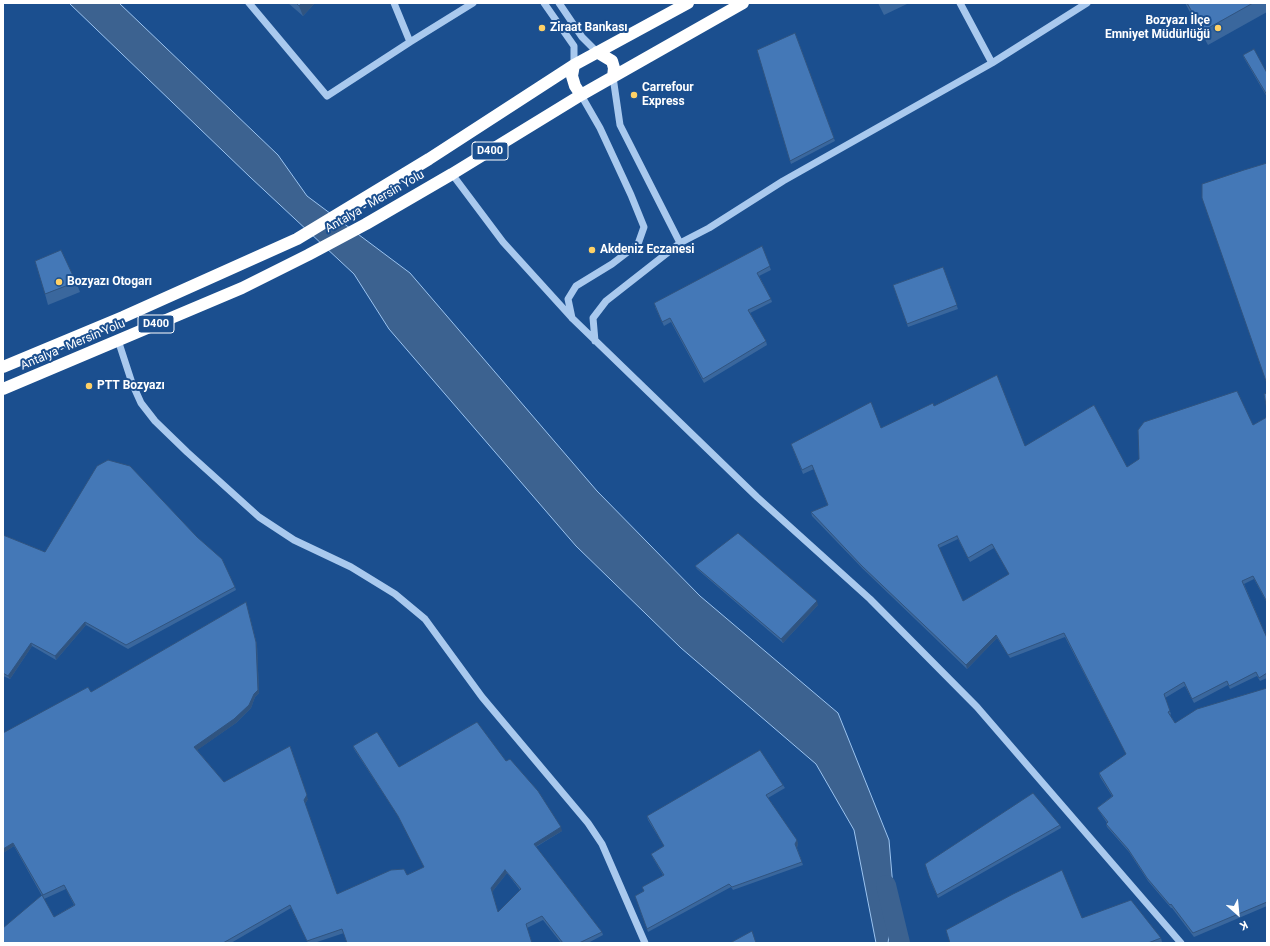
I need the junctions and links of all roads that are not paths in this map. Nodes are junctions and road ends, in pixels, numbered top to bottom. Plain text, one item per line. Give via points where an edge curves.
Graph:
1 (249, 3) edge
2 (394, 3) edge
3 (473, 3) edge
4 (544, 3) edge
5 (559, 3) edge
6 (688, 3) edge
7 (743, 3) edge
8 (960, 3) edge
9 (1087, 3) edge
10 (410, 42) junction
11 (597, 52) junction
12 (992, 62) junction
13 (574, 65) junction
14 (613, 77) junction
15 (581, 95) junction
16 (452, 174) junction
17 (680, 243) junction
18 (572, 318) junction
19 (118, 340) junction
20 (595, 340) junction
21 (3, 367) edge
22 (3, 389) edge
23 (645, 943) edge
24 (1181, 943) edge

1 - 10 street via 327,96
2 - 10 street
3 - 10 street
4 - 13 street via 574,46
5 - 11 street via 582,37
6 - 11 highway, Antalya - Mersin Yolu / D400
7 - 14 highway, Antalya - Mersin Yolu / D400
8 - 12 street
9 - 12 street
11 - 13 highway, Antalya - Mersin Yolu / D400
11 - 14 highway via 612,61
12 - 17 street
13 - 15 highway via 572,76
13 - 21 highway, Antalya - Mersin Yolu / D400 via 429,159 297,239 123,317
14 - 15 highway, Antalya - Mersin Yolu / D400
14 - 17 street via 620,124
15 - 16 highway, Antalya - Mersin Yolu / D400
15 - 18 street via 600,128 644,227 638,244 576,286 568,298
16 - 18 street via 503,242
16 - 19 highway, Antalya - Mersin Yolu / D400 via 366,224 242,288
17 - 20 street via 606,301 593,318
18 - 20 street
19 - 22 highway, Antalya - Mersin Yolu / D400
19 - 23 street via 141,403 155,421 187,452 259,517 294,540 351,567 394,594 425,619 482,697 588,823 602,844
20 - 24 street via 757,497 870,599 976,707

